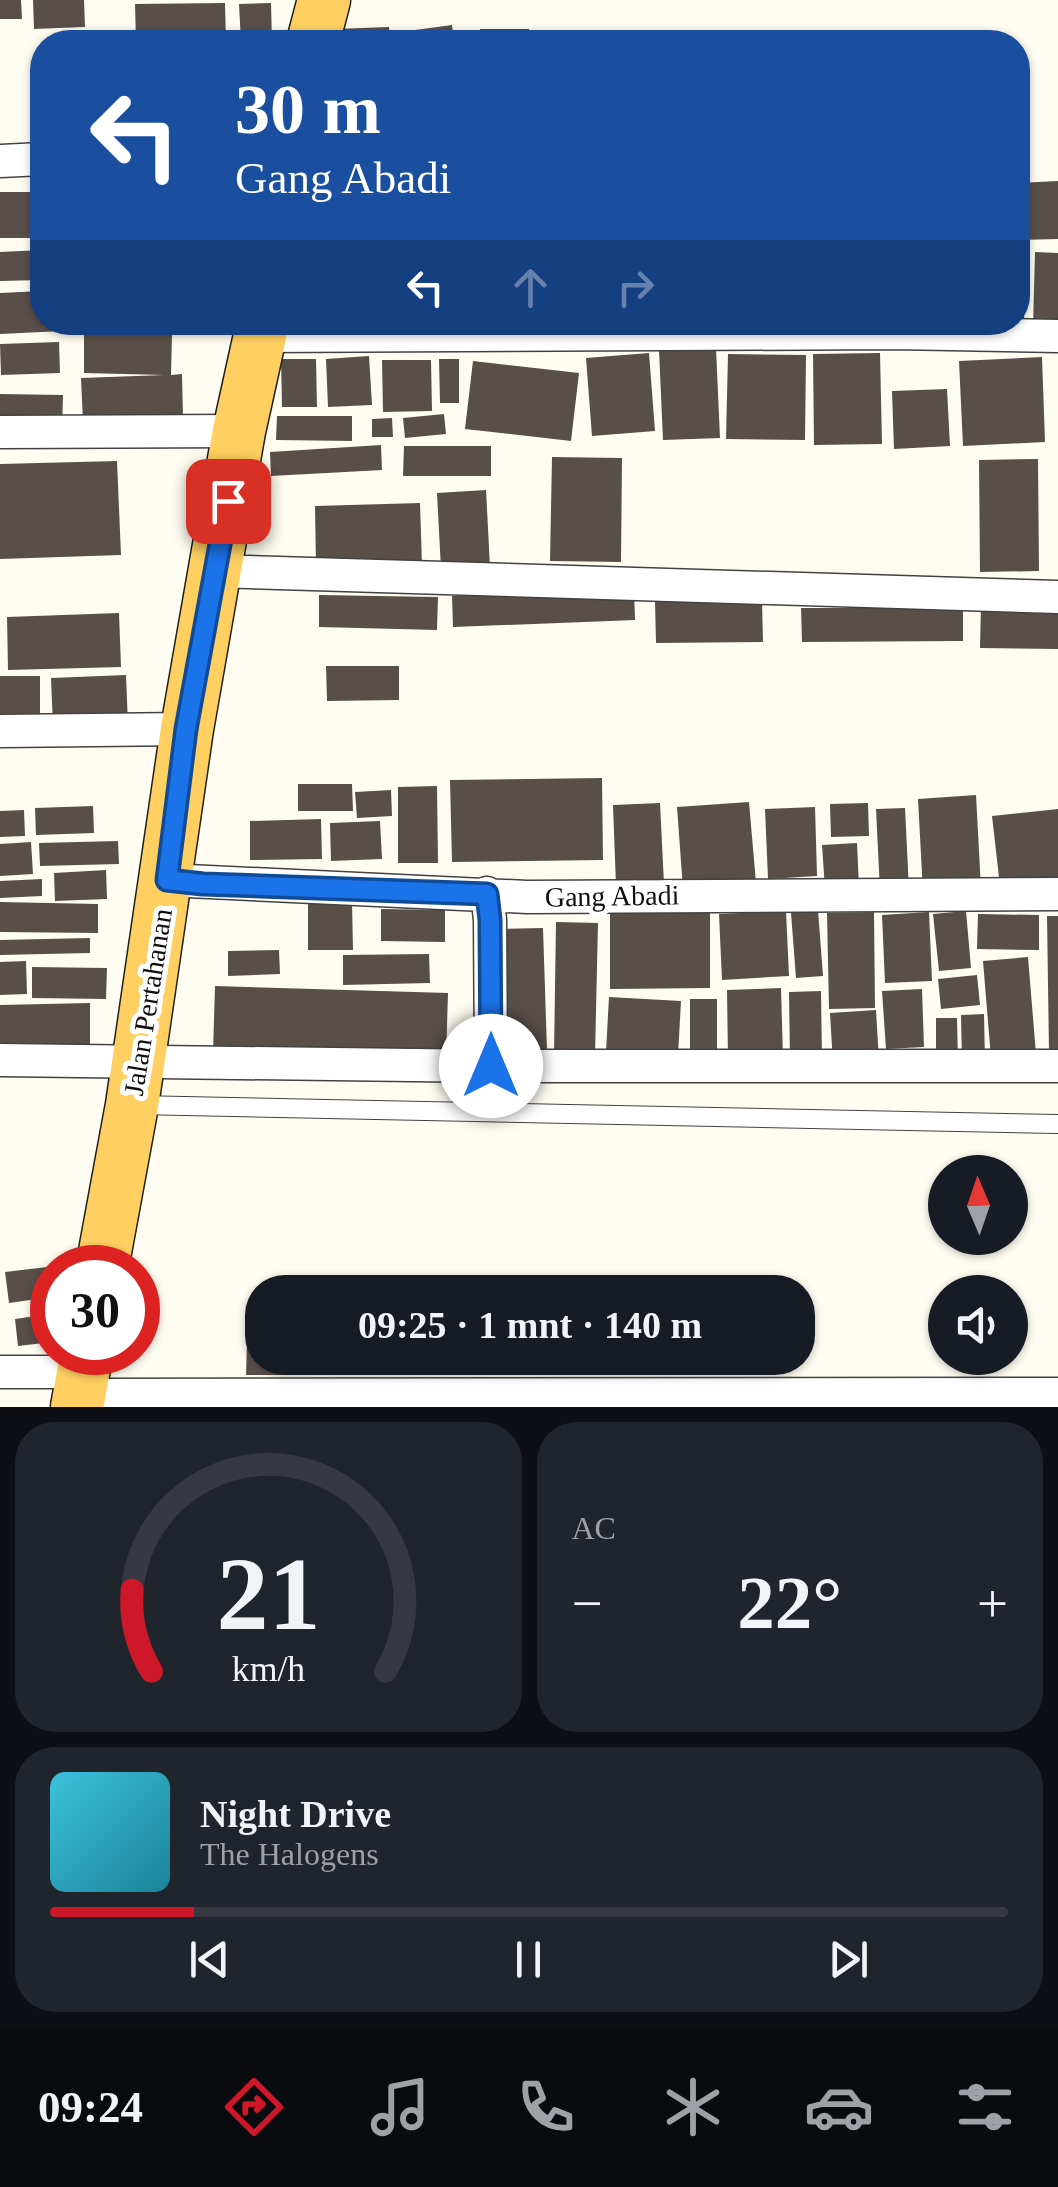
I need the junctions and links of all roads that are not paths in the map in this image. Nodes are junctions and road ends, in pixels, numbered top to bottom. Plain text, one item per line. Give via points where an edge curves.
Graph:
1 (324, 0) edge
2 (316, 30) edge
3 (30, 160) edge
4 (0, 161) edge
5 (261, 335) edge
6 (1018, 335) edge
7 (1058, 336) edge
8 (239, 431) junction
9 (0, 432) edge
10 (216, 571) junction
11 (1058, 597) edge
12 (186, 729) junction
13 (0, 730) edge
14 (167, 880) junction
15 (487, 894) junction
16 (1058, 894) edge
17 (0, 1060) edge
18 (491, 1066) junction
19 (1058, 1066) edge
20 (134, 1083) junction
21 (1058, 1124) edge
22 (106, 1245) edge
23 (0, 1372) edge
24 (82, 1382) edge
25 (1058, 1394) edge

1 - 2 main road
3 - 4 street
5 - 8 main road, Jalan Pertahanan
6 - 7 street
8 - 9 street
8 - 10 main road, Jalan Pertahanan
10 - 11 street
10 - 12 main road, Jalan Pertahanan
12 - 13 street
12 - 14 main road, Jalan Pertahanan
14 - 15 street, Gang Abadi
14 - 20 main road, Jalan Pertahanan
15 - 16 street, Gang Abadi
15 - 18 street
17 - 20 street
18 - 19 street
18 - 20 street
20 - 21 lane
20 - 22 main road, Jalan Pertahanan
23 - 24 street
24 - 25 street

